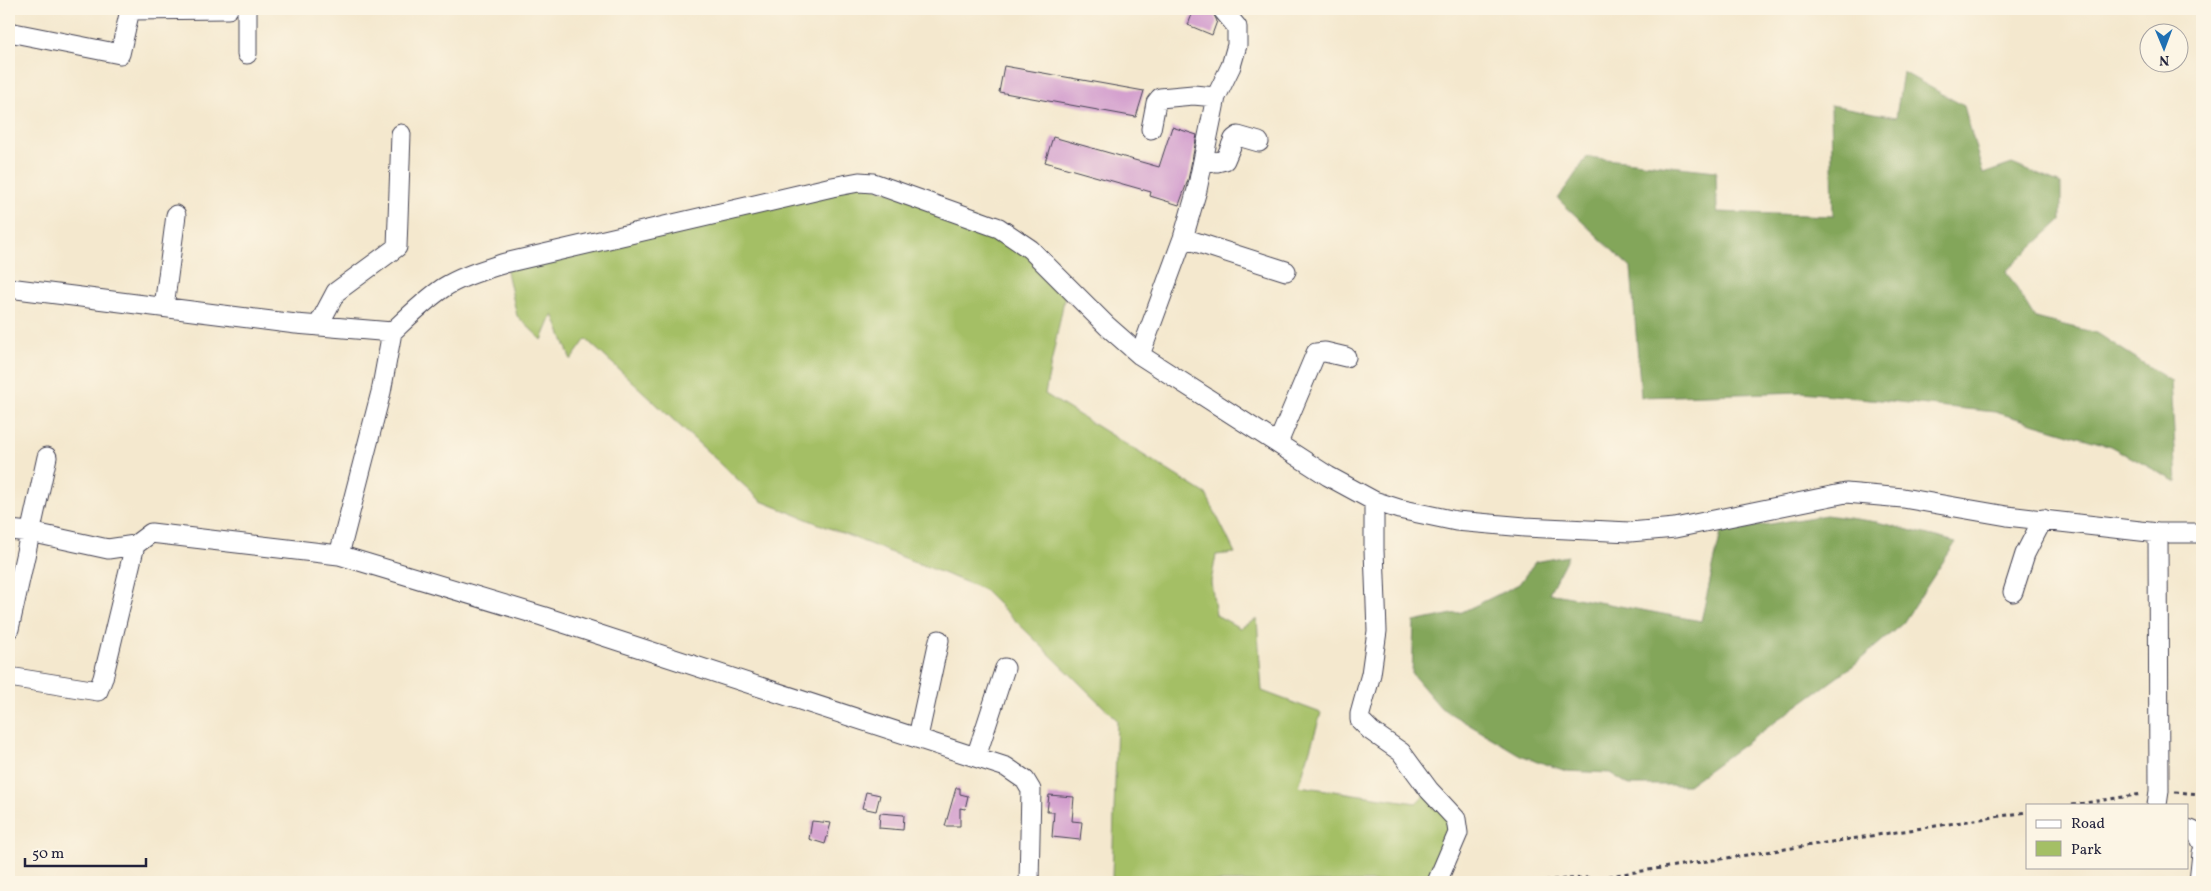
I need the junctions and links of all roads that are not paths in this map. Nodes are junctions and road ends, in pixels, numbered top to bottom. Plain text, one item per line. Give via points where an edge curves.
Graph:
1 (228, 9) edge
2 (246, 9) edge
3 (1222, 9) edge
4 (9, 32) edge
5 (247, 54) dead end
6 (1216, 97) junction
7 (1151, 129) dead end
8 (401, 134) dead end
9 (1259, 142) dead end
10 (1203, 160) junction
11 (176, 216) dead end
12 (1183, 238) junction
13 (1286, 271) dead end
14 (9, 288) edge
15 (164, 307) junction
16 (318, 326) junction
17 (392, 332) junction
18 (1140, 355) junction
19 (1346, 357) dead end
20 (1278, 443) junction
21 (47, 457) dead end
22 (1374, 501) junction
23 (2043, 520) junction
24 (9, 530) edge
25 (30, 532) junction
26 (2158, 533) junction
27 (2202, 533) edge
28 (135, 545) junction
29 (339, 555) junction
30 (2013, 592) dead end
31 (9, 629) edge
32 (939, 640) dead end
33 (1005, 668) dead end
34 (9, 677) edge
35 (918, 737) junction
36 (976, 757) junction
37 (2158, 800) edge
38 (2188, 829) edge
39 (2202, 843) edge
40 (2202, 853) edge
41 (1029, 882) edge
42 (1437, 882) edge
43 (2199, 882) edge

1 - 4 street via 130,10 120,54
2 - 5 street
3 - 6 street via 1237,28 1237,45
6 - 7 street via 1160,98
6 - 10 street
8 - 16 street via 397,247 336,292
9 - 10 street via 1238,136 1225,160
10 - 12 street
11 - 15 street
12 - 13 street
12 - 18 street
14 - 15 street
15 - 16 street
16 - 17 street
17 - 18 street via 444,288 505,263 859,182 894,190 999,228 1016,238
17 - 29 street via 381,392
18 - 20 street
19 - 20 street via 1316,353
20 - 22 street
21 - 25 street
22 - 23 street via 1399,510 1456,520 1630,532 1676,528 1846,493 1903,498
22 - 42 street via 1377,631 1360,720 1370,731 1401,752 1428,790 1456,819 1458,833
23 - 26 street
23 - 30 street via 2025,554
24 - 25 street
25 - 28 street via 108,549
25 - 31 street
26 - 27 street
26 - 37 street
28 - 29 street via 155,532
28 - 34 street via 98,691
29 - 35 street via 542,616
32 - 35 street
33 - 36 street
35 - 36 street
36 - 41 street via 1006,767 1025,780 1031,790
38 - 39 street
40 - 43 street

